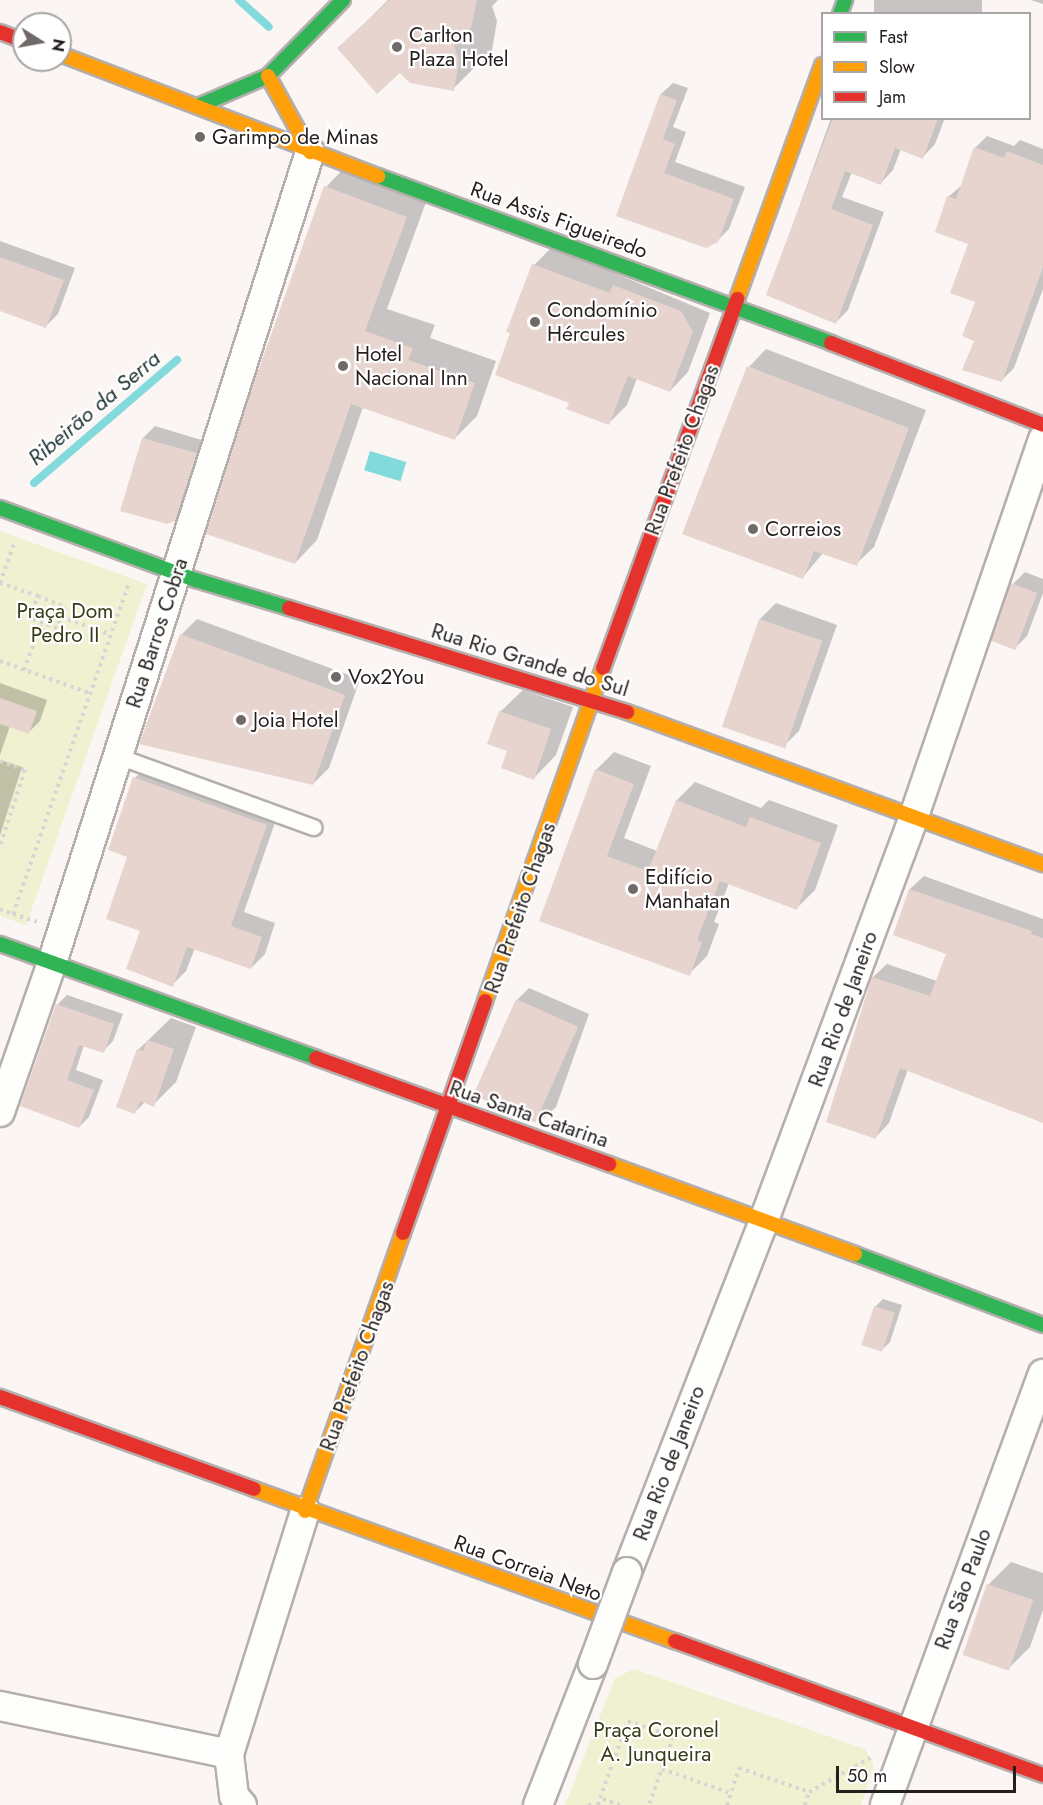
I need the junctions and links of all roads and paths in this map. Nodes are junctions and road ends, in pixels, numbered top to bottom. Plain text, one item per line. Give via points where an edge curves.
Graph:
1 (343, 0) edge
2 (72, 59) edge
3 (821, 68) edge
4 (268, 76) junction
5 (198, 106) junction
6 (310, 153) junction
7 (734, 305) junction
8 (1043, 424) edge
9 (1043, 440) edge
10 (0, 508) edge
11 (7, 542) dead end
12 (14, 544) junction
13 (25, 548) dead end
14 (177, 573) junction
15 (118, 582) dead end
16 (0, 583) edge
17 (38, 596) junction
18 (61, 617) junction
19 (41, 623) junction
20 (110, 634) junction
21 (0, 661) edge
22 (24, 669) junction
23 (89, 693) junction
24 (592, 699) junction
25 (118, 756) junction
26 (0, 761) edge
27 (914, 816) junction
28 (313, 826) dead end
29 (0, 846) edge
30 (1043, 864) edge
31 (0, 909) edge
32 (14, 914) junction
33 (37, 922) dead end
34 (0, 944) edge
35 (52, 963) junction
36 (450, 1109) junction
37 (0, 1112) edge
38 (764, 1220) junction
39 (1043, 1325) edge
40 (1043, 1374) edge
41 (0, 1397) edge
42 (305, 1511) junction
43 (0, 1706) edge
44 (912, 1728) junction
45 (229, 1754) junction
46 (872, 1757) dead end
47 (662, 1769) junction
48 (1043, 1775) edge
49 (809, 1792) junction
50 (730, 1793) junction
51 (600, 1798) junction
52 (242, 1805) edge
53 (538, 1805) edge
54 (588, 1805) edge
55 (596, 1805) edge
56 (620, 1805) edge
57 (649, 1805) edge
58 (726, 1805) edge
59 (805, 1805) edge
60 (885, 1805) edge

1 - 4 street
2 - 5 street, Rua Assis Figueiredo
3 - 7 street, Rua Prefeito Chagas
4 - 5 street
4 - 6 street
5 - 6 street, Rua Assis Figueiredo
6 - 7 street, Rua Assis Figueiredo
6 - 14 street, Rua Barros Cobra
7 - 8 street, Rua Assis Figueiredo
7 - 24 street, Rua Prefeito Chagas
9 - 27 street, Rua Rio de Janeiro
10 - 14 street, Rua Rio Grande do Sul
11 - 12 path
12 - 13 path
12 - 16 path
14 - 24 street, Rua Rio Grande do Sul
14 - 25 street, Rua Barros Cobra
15 - 20 path via 128,585
16 - 17 path
17 - 18 path via 65,607
17 - 19 path via 30,618
18 - 19 path via 57,628
18 - 20 path
19 - 22 path
20 - 23 path
21 - 22 path
22 - 23 path
23 - 32 path
24 - 27 street, Rua Rio Grande do Sul
24 - 36 street, Rua Prefeito Chagas
25 - 28 lane
25 - 35 street, Rua Barros Cobra
26 - 29 path via 25,770
27 - 30 street, Rua Rio Grande do Sul
27 - 38 street, Rua Rio de Janeiro
31 - 32 path
32 - 33 path
34 - 35 street, Rua Santa Catarina
35 - 36 street, Rua Santa Catarina
35 - 37 street, Rua Barros Cobra
36 - 38 street, Rua Santa Catarina
36 - 42 street, Rua Prefeito Chagas
38 - 39 street, Rua Santa Catarina
38 - 53 street, Rua Rio de Janeiro, bridge
40 - 44 street, Rua São Paulo
41 - 42 street, Rua Correia Neto
42 - 44 street, Rua Correia Neto
42 - 45 street, Rua Prefeito Chagas
43 - 45 street
44 - 48 street, Rua Correia Neto
44 - 60 street, Rua São Paulo
45 - 52 street via 234,1796
46 - 49 path
47 - 50 path
47 - 51 path via 673,1737 628,1720
47 - 57 path
49 - 50 path via 739,1768
49 - 59 path
50 - 58 path
51 - 55 path
51 - 56 path
54 - 55 path

